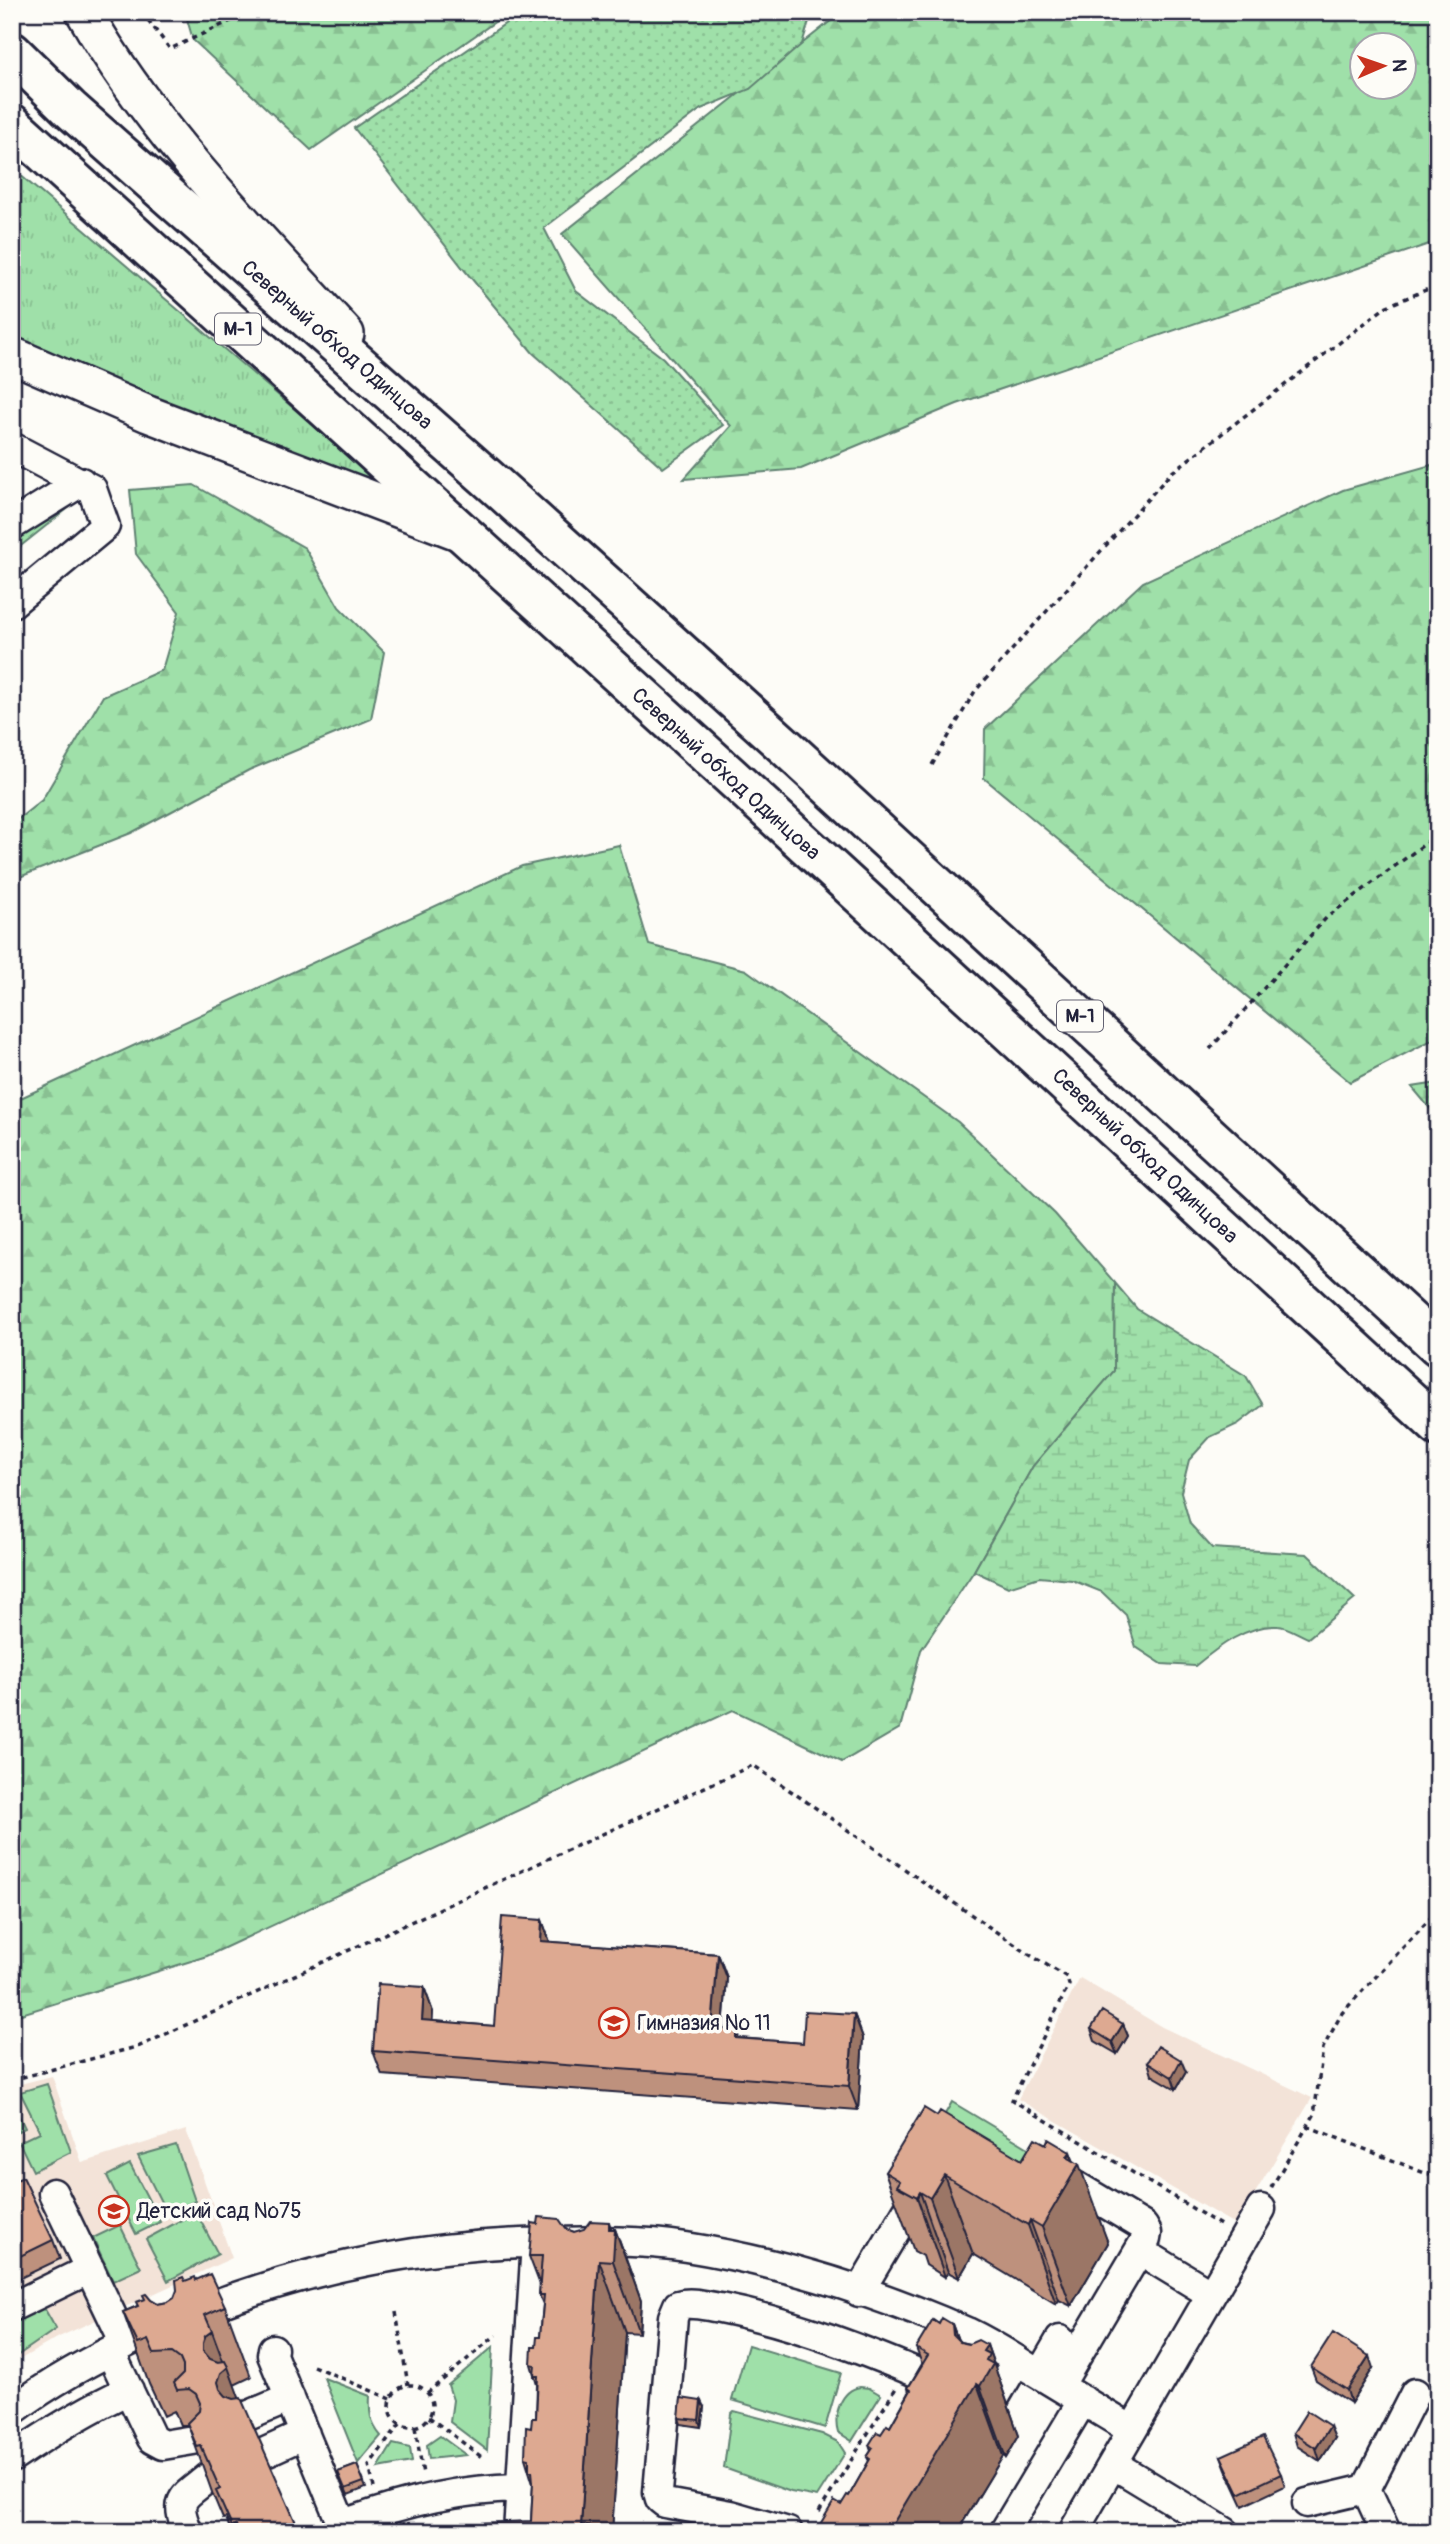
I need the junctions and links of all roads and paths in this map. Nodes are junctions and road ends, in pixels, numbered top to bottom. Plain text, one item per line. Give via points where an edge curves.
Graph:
1 (84, 12) edge
2 (142, 12) edge
3 (250, 12) edge
4 (12, 52) edge
5 (12, 124) edge
6 (1438, 285) edge
7 (12, 355) edge
8 (426, 422) junction
9 (12, 447) edge
10 (81, 482) junction
11 (12, 525) edge
12 (463, 534) junction
13 (12, 603) edge
14 (932, 765) dead end
15 (1438, 834) edge
16 (1210, 1049) dead end
17 (1438, 1346) edge
18 (1438, 1426) edge
19 (1438, 1910) edge
20 (12, 2080) edge
21 (1307, 2126) junction
22 (936, 2162) edge
23 (1438, 2174) edge
24 (53, 2193) dead end
25 (1041, 2197) edge
26 (1263, 2203) joint
27 (1223, 2226) dead end
28 (536, 2242) junction
29 (1155, 2260) dead end
30 (90, 2269) junction
31 (859, 2292) junction
32 (1211, 2294) junction
33 (12, 2307) edge
34 (396, 2312) dead end
35 (969, 2333) junction
36 (496, 2335) dead end
37 (1060, 2340) dead end
38 (118, 2347) junction
39 (273, 2349) dead end
40 (313, 2366) dead end
41 (1039, 2373) junction
42 (939, 2382) junction
43 (899, 2384) dead end
44 (408, 2385) junction
45 (129, 2390) junction
46 (427, 2393) junction
47 (1415, 2393) dead end
48 (290, 2398) junction
49 (391, 2399) junction
50 (994, 2399) dead end
51 (1083, 2400) junction
52 (922, 2409) edge
53 (12, 2410) edge
54 (245, 2417) edge
55 (429, 2417) junction
56 (400, 2424) junction
57 (1132, 2430) junction
58 (305, 2434) junction
59 (193, 2440) edge
60 (261, 2454) edge
61 (12, 2458) edge
62 (483, 2458) dead end
63 (1112, 2464) junction
64 (210, 2476) edge
65 (521, 2488) junction
66 (1366, 2489) junction
67 (1307, 2503) dead end
68 (382, 2511) junction
69 (819, 2512) dead end
70 (188, 2532) edge
71 (519, 2532) edge
72 (788, 2532) edge
73 (1004, 2532) edge
74 (1073, 2532) edge
75 (1225, 2532) edge
76 (1386, 2532) edge

1 - 8 main road, М-1 via 108,54 182,154
2 - 3 path via 170,50
4 - 8 highway, Северный обход Одинцова / М-1 via 70,109
5 - 12 highway, Северный обход Одинцова / М-1
6 - 14 path via 1387,306 1171,473 975,691
7 - 12 main road, М-1 via 148,414
8 - 17 highway, Северный обход Одинцова / М-1
9 - 10 street
10 - 11 street
10 - 13 street via 92,489 105,526
12 - 18 highway, Северный обход Одинцова / М-1
15 - 16 path via 1327,917
19 - 21 path via 1342,2012 1323,2048 1314,2115
20 - 27 path via 140,2046 754,1765 1067,1977 1069,1985 1012,2100
21 - 23 path via 1427,2174
21 - 26 path
22 - 31 street
24 - 30 street
25 - 41 street via 1054,2180 1063,2178 1143,2226 1147,2233
26 - 32 street
28 - 31 street via 601,2253 633,2241 685,2247 744,2258
28 - 38 street via 484,2243 359,2261 239,2295 176,2334
28 - 65 street
29 - 32 street
30 - 33 street
30 - 38 street
31 - 35 street
32 - 57 street
34 - 44 path
35 - 41 street
35 - 42 street
36 - 46 path
37 - 41 street
38 - 45 street
38 - 53 street
39 - 48 street
40 - 49 path
41 - 50 street
41 - 51 street
42 - 52 street
42 - 72 street via 814,2334 738,2312 688,2302 678,2305 673,2317 660,2499
43 - 69 path
44 - 46 path
44 - 49 path
45 - 59 street via 157,2443
45 - 61 street via 92,2407
46 - 55 path via 432,2403
47 - 66 street
48 - 54 street
48 - 58 street
49 - 56 path via 389,2409
51 - 57 street
51 - 73 street
55 - 56 path via 414,2428
55 - 62 path
56 - 68 path via 369,2465
57 - 63 street
58 - 60 street
58 - 68 street via 338,2515 352,2521
63 - 74 street
63 - 75 street
64 - 70 street via 180,2505
65 - 68 street via 435,2496
65 - 71 street
66 - 67 street
66 - 76 street

